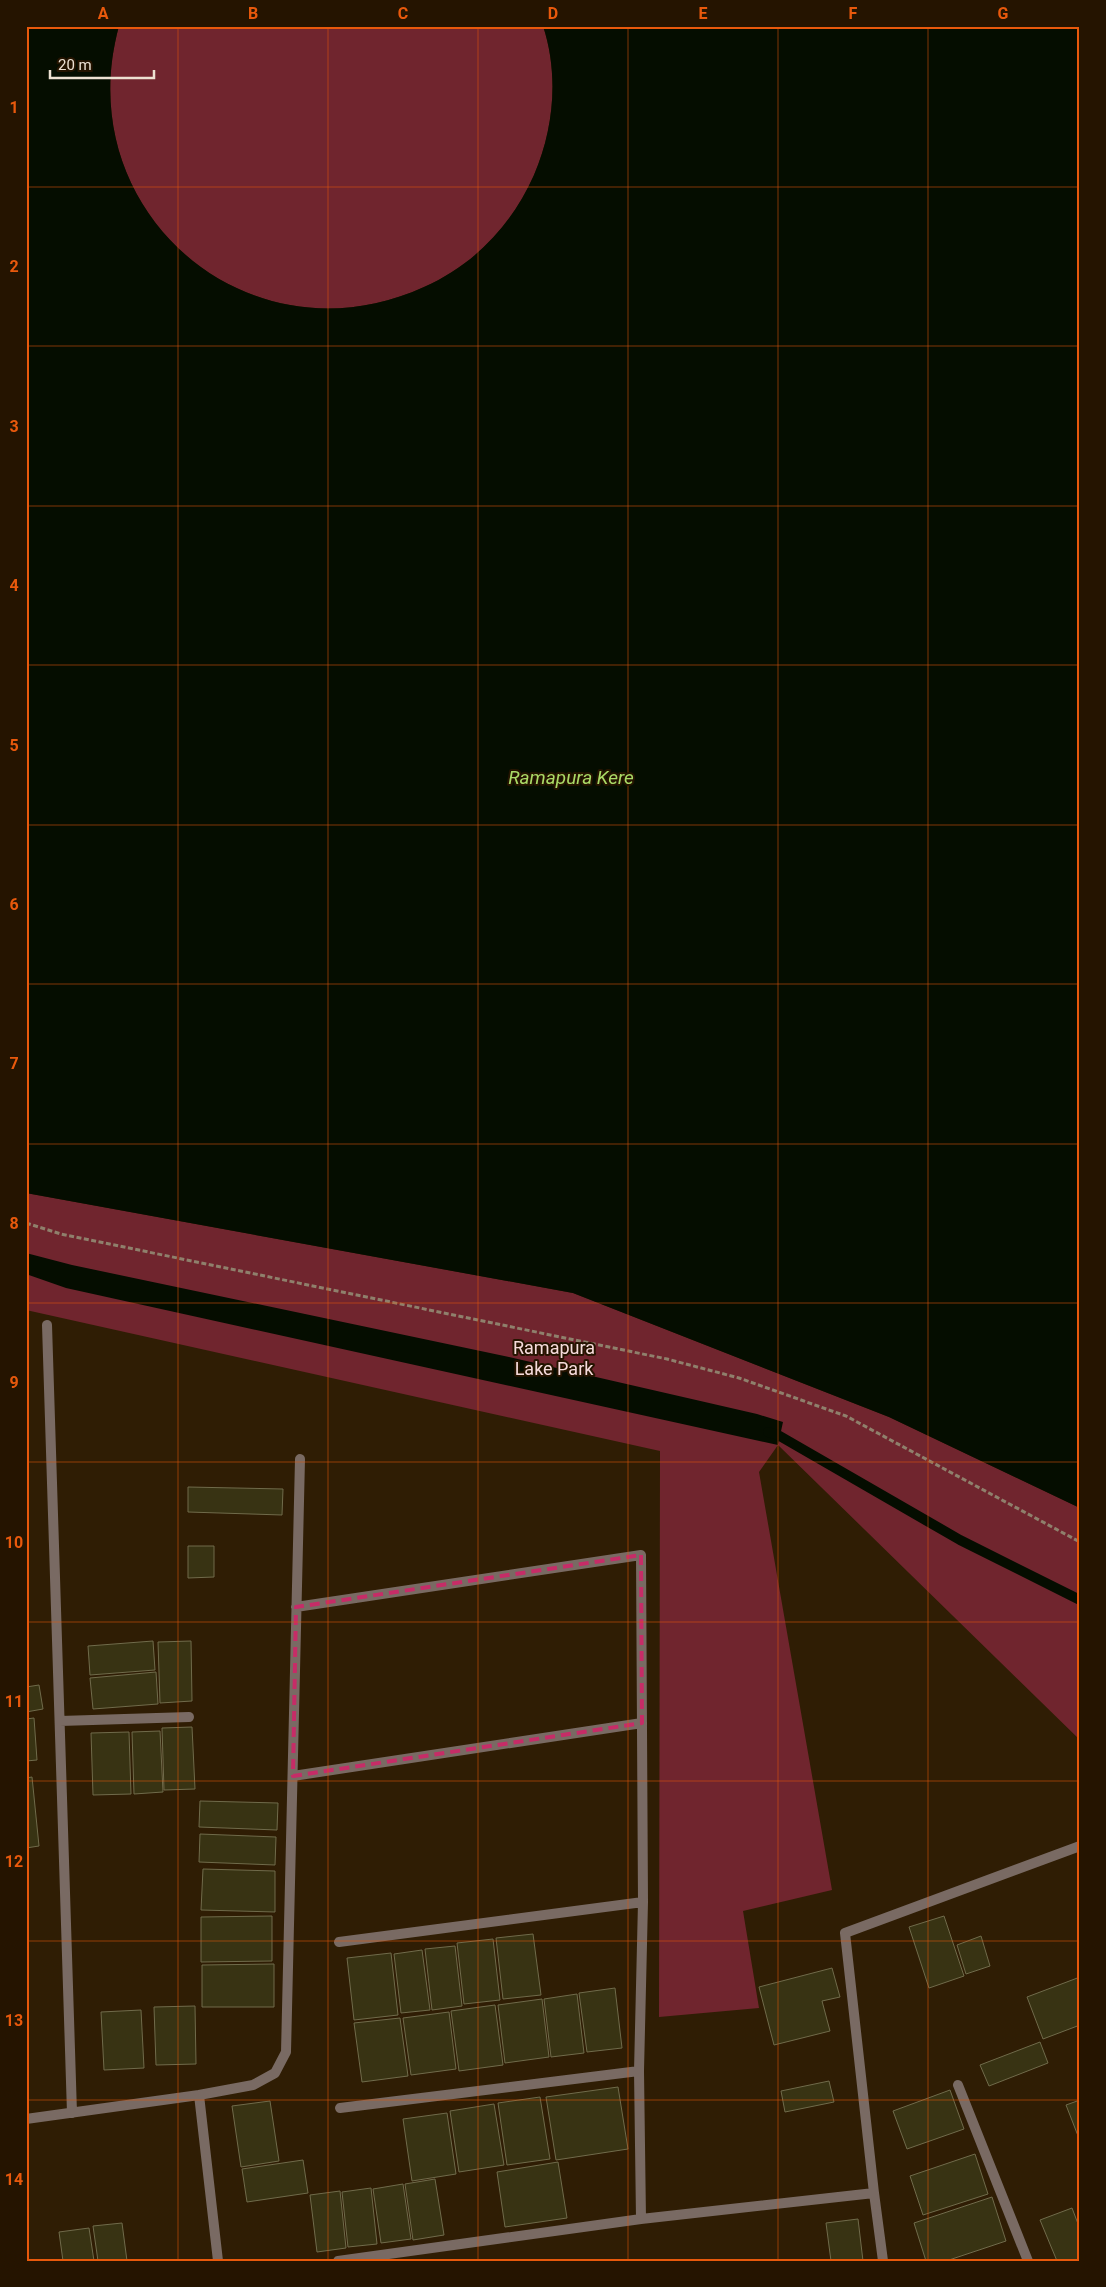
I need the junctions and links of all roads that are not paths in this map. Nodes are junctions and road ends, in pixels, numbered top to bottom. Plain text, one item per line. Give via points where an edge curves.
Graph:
1 (47, 1325) dead end
2 (300, 1459) dead end
3 (296, 1607) junction
4 (189, 1717) dead end
5 (60, 1721) junction
6 (642, 1723) junction
7 (293, 1776) junction
8 (1080, 1846) edge
9 (643, 1902) junction
10 (339, 1942) dead end
11 (639, 2071) junction
12 (958, 2086) dead end
13 (199, 2095) junction
14 (340, 2108) dead end
15 (72, 2113) junction
16 (26, 2119) edge
17 (874, 2193) junction
18 (641, 2219) junction
19 (218, 2261) edge
20 (338, 2261) edge
21 (883, 2261) edge
22 (1028, 2261) edge

1 - 5 street
2 - 3 street
3 - 6 street via 641,1555
3 - 7 street
4 - 5 street
5 - 15 street
6 - 7 street
6 - 9 street
7 - 13 street via 286,2052 275,2073 253,2085
8 - 17 street via 845,1933
9 - 10 street
9 - 11 street
11 - 14 street
11 - 18 street
12 - 22 street
13 - 15 street
13 - 19 street
15 - 16 street
17 - 18 street
17 - 21 street
18 - 20 street

